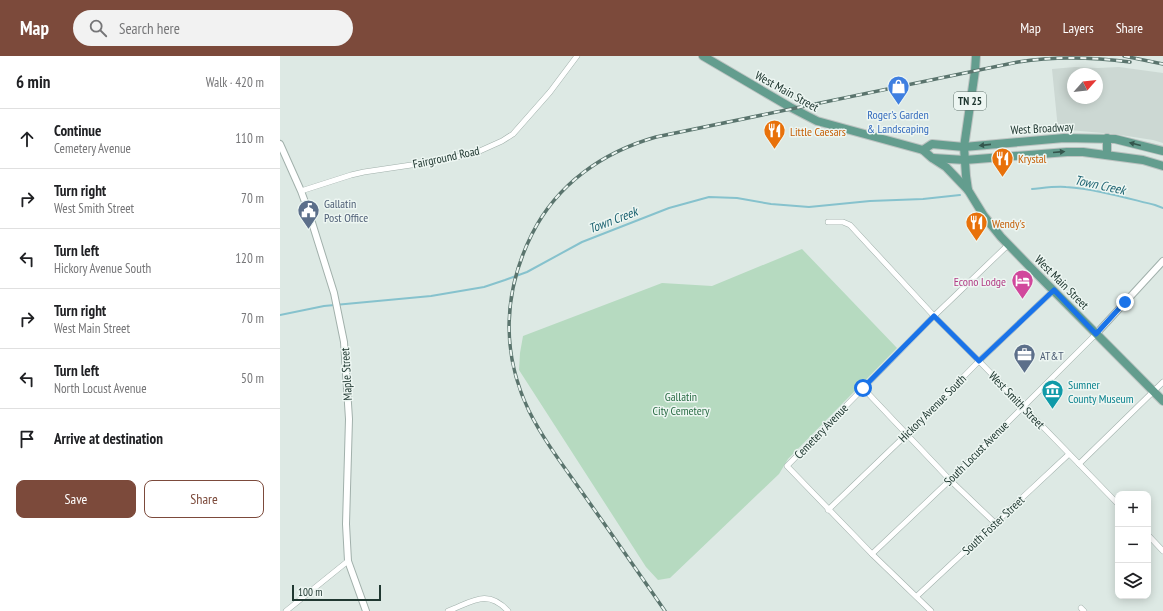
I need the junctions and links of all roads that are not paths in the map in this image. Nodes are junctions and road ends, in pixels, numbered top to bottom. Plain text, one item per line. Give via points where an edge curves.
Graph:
1 (577, 56) edge
2 (703, 56) edge
3 (976, 56) edge
4 (1107, 138) junction
5 (280, 144) edge
6 (964, 147) junction
7 (923, 150) junction
8 (1163, 151) edge
9 (1107, 155) junction
10 (932, 158) junction
11 (965, 160) junction
12 (1163, 166) edge
13 (968, 190) junction
14 (301, 191) junction
15 (828, 222) dead end
16 (1009, 244) junction
17 (1163, 261) edge
18 (1054, 290) junction
19 (934, 316) junction
20 (1096, 334) junction
21 (979, 361) junction
22 (1163, 382) edge
23 (863, 388) junction
24 (1153, 391) junction
25 (1163, 401) edge
26 (1022, 406) junction
27 (907, 434) junction
28 (1069, 454) junction
29 (1079, 464) junction
30 (950, 480) junction
31 (1115, 501) edge
32 (828, 510) junction
33 (995, 523) junction
34 (1151, 538) edge
35 (1163, 551) edge
36 (872, 554) junction
37 (348, 561) junction
38 (916, 596) junction
39 (286, 611) edge
40 (366, 611) edge
41 (448, 611) edge
42 (508, 611) edge
43 (931, 611) edge

1 - 14 street, Fairground Road via 513,134 502,141 473,154 364,172
2 - 7 main road, West Main Street via 817,121
3 - 6 main road, TN 25
4 -> 6 main road, West Broadway via 1064,138
8 -> 4 main road, West Broadway
4 - 9 main road
5 - 14 street, Maple Street
6 - 7 main road, West Broadway via 932,144
6 - 11 main road, TN 25
7 - 10 main road, West Main Street
11 -> 9 main road via 1067,152
9 - 12 main road via 1143,160
10 - 11 main road
10 - 13 main road, West Main Street via 946,167
11 - 13 main road, TN 25
13 - 16 main road, West Main Street / TN 25 via 984,216
14 - 37 street, Maple Street via 334,293 344,342 348,419
15 - 19 street, West Smith Street via 843,222 850,225
16 - 18 main road, West Main Street / TN 25
16 - 19 street, Cemetery Avenue
17 - 20 street
18 - 20 main road, West Main Street / TN 25
18 - 21 street, Hickory Avenue South
19 - 21 street, West Smith Street
19 - 23 street, Cemetery Avenue
20 - 24 main road, West Main Street / TN 25
20 - 26 street, South Locust Avenue
21 - 26 street, West Smith Street
21 - 27 street, Hickory Avenue South
22 - 24 street
23 - 27 street
23 - 32 street, Cemetery Avenue via 787,466
24 - 25 main road, West Main Street / TN 25
24 - 29 street
26 - 28 street, West Smith Street
26 - 30 street, South Locust Avenue
27 - 30 street
27 - 32 street, Hickory Avenue South
28 - 29 street, West Smith Street
28 - 33 street, South Foster Street
29 - 31 street, West Smith Street
30 - 33 street
30 - 36 street, South Locust Avenue
32 - 36 street
33 - 38 street, South Foster Street
34 - 35 street
36 - 38 street
37 - 39 street
37 - 40 street, Maple Street
38 - 43 street
41 - 42 street via 481,598 493,599

